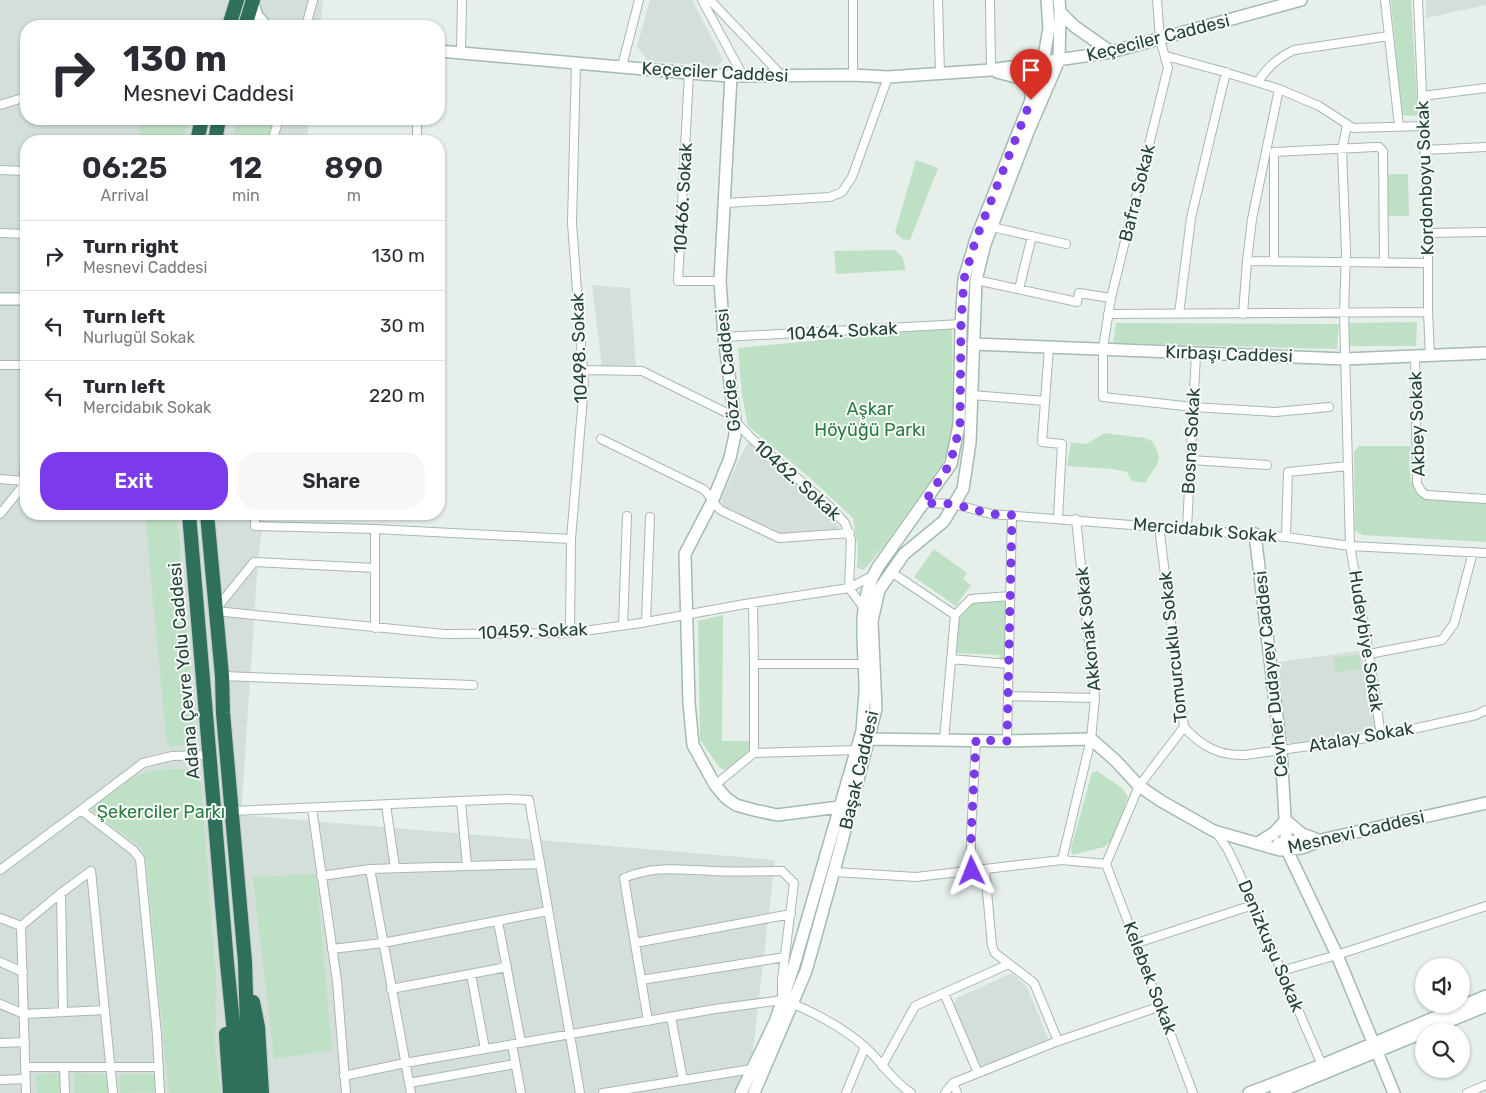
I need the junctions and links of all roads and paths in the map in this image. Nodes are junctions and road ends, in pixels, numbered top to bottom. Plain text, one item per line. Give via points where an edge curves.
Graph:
1 (237, 0) edge
2 (252, 0) edge
3 (313, 0) edge
4 (462, 0) edge
5 (639, 0) edge
6 (702, 0) edge
7 (710, 0) edge
8 (853, 0) edge
9 (938, 0) edge
10 (990, 0) edge
11 (1047, 0) edge
12 (1059, 0) edge
13 (1157, 0) edge
14 (1301, 0) edge
15 (1385, 0) edge
16 (1418, 0) edge
17 (1060, 12) junction
18 (230, 20) edge
19 (247, 20) edge
20 (260, 20) edge
21 (308, 20) edge
22 (1389, 36) junction
23 (1160, 39) junction
24 (445, 51) edge
25 (460, 52) junction
26 (1111, 52) junction
27 (1166, 56) junction
28 (1060, 60) junction
29 (1043, 63) junction
30 (576, 64) junction
31 (622, 66) junction
32 (991, 70) junction
33 (1226, 72) junction
34 (689, 73) junction
35 (940, 74) junction
36 (853, 75) junction
37 (731, 76) junction
38 (743, 76) junction
39 (782, 76) junction
40 (888, 77) junction
41 (1258, 82) junction
42 (1486, 88) edge
43 (1279, 89) junction
44 (1422, 96) junction
45 (20, 99) edge
46 (1031, 100) junction
47 (0, 105) edge
48 (1347, 125) junction
49 (1398, 126) junction
50 (1424, 126) junction
51 (1486, 147) edge
52 (1342, 149) junction
53 (1266, 150) junction
54 (1424, 150) junction
55 (1274, 152) junction
56 (0, 170) edge
57 (20, 171) edge
58 (724, 203) junction
59 (992, 227) junction
60 (1486, 232) edge
61 (0, 233) edge
62 (1428, 233) junction
63 (20, 234) edge
64 (1032, 236) junction
65 (1066, 244) dead end
66 (1247, 261) junction
67 (1274, 261) junction
68 (1345, 262) junction
69 (1384, 262) junction
70 (1428, 263) junction
71 (976, 280) junction
72 (720, 281) junction
73 (1019, 289) junction
74 (0, 298) edge
75 (1111, 298) junction
76 (20, 299) edge
77 (1428, 312) junction
78 (1344, 313) junction
79 (1108, 314) junction
80 (1179, 314) junction
81 (1243, 314) junction
82 (961, 324) junction
83 (724, 337) junction
84 (973, 344) junction
85 (1049, 347) junction
86 (1103, 348) junction
87 (1486, 352) edge
88 (1196, 354) junction
89 (1415, 356) junction
90 (1430, 356) junction
91 (1345, 359) junction
92 (0, 364) edge
93 (20, 365) edge
94 (584, 370) junction
95 (972, 395) junction
96 (1045, 400) junction
97 (1194, 407) junction
98 (1329, 407) dead end
99 (735, 420) junction
100 (600, 439) dead end
101 (1191, 460) junction
102 (1267, 465) dead end
103 (1348, 466) junction
104 (0, 479) edge
105 (20, 481) edge
106 (20, 489) edge
107 (1486, 499) edge
108 (712, 502) junction
109 (924, 503) junction
110 (954, 504) junction
111 (0, 514) edge
112 (1012, 515) junction
113 (627, 516) dead end
114 (650, 517) dead end
115 (1058, 518) junction
116 (1076, 519) junction
117 (190, 520) edge
118 (207, 520) edge
119 (254, 520) edge
120 (1160, 526) junction
121 (1187, 528) junction
122 (375, 529) junction
123 (850, 534) junction
124 (1255, 534) junction
125 (1286, 537) junction
126 (571, 539) junction
127 (1350, 546) junction
128 (1473, 552) junction
129 (1486, 553) edge
130 (375, 568) junction
131 (891, 572) junction
132 (873, 575) junction
133 (849, 588) junction
134 (1010, 596) junction
135 (753, 603) junction
136 (863, 607) junction
137 (215, 611) junction
138 (686, 615) junction
139 (955, 615) junction
140 (646, 622) junction
141 (623, 625) junction
142 (375, 628) junction
143 (570, 632) junction
144 (1370, 654) junction
145 (951, 659) junction
146 (754, 664) junction
147 (864, 664) junction
148 (1008, 664) junction
149 (222, 676) junction
150 (473, 685) dead end
151 (1008, 696) junction
152 (1095, 698) junction
153 (1486, 711) edge
154 (1184, 727) junction
155 (1381, 736) junction
156 (868, 739) junction
157 (944, 740) junction
158 (976, 740) junction
159 (1091, 740) junction
160 (1007, 741) junction
161 (857, 750) junction
162 (1281, 751) junction
163 (754, 753) junction
164 (210, 755) junction
165 (715, 785) junction
166 (1139, 786) junction
167 (461, 802) junction
168 (1486, 803) edge
169 (386, 805) junction
170 (839, 807) junction
171 (312, 808) junction
172 (81, 810) junction
173 (232, 811) junction
174 (1286, 819) junction
175 (1214, 830) junction
176 (1321, 839) junction
177 (1248, 840) junction
178 (1261, 841) junction
179 (1290, 846) junction
180 (1062, 860) junction
181 (539, 864) junction
182 (1106, 864) junction
183 (467, 866) junction
184 (395, 868) junction
185 (370, 869) junction
186 (985, 869) junction
187 (0, 870) edge
188 (972, 871) junction
189 (834, 872) junction
190 (321, 876) junction
191 (62, 893) junction
192 (1253, 905) junction
193 (1486, 906) edge
194 (548, 911) junction
195 (791, 914) junction
196 (0, 918) edge
197 (498, 922) junction
198 (21, 926) junction
199 (383, 943) junction
200 (635, 943) junction
201 (1137, 944) junction
202 (332, 949) junction
203 (1336, 955) junction
204 (785, 957) junction
205 (0, 962) edge
206 (245, 962) junction
207 (227, 963) junction
208 (1010, 964) junction
209 (507, 967) junction
210 (1281, 971) junction
211 (23, 972) junction
212 (471, 974) junction
213 (641, 980) junction
214 (391, 989) junction
215 (944, 993) junction
216 (1486, 996) edge
217 (787, 1002) junction
218 (0, 1004) edge
219 (1161, 1006) junction
220 (1486, 1006) edge
221 (105, 1010) junction
222 (63, 1012) junction
223 (24, 1014) junction
224 (672, 1017) junction
225 (648, 1021) junction
226 (1445, 1023) edge
227 (570, 1035) junction
228 (1415, 1035) edge
229 (1058, 1041) junction
230 (25, 1042) junction
231 (0, 1043) edge
232 (521, 1043) junction
233 (512, 1045) junction
234 (865, 1048) junction
235 (1375, 1048) junction
236 (485, 1050) junction
237 (405, 1063) junction
238 (516, 1064) junction
239 (1322, 1065) junction
240 (882, 1066) junction
241 (25, 1067) junction
242 (64, 1067) junction
243 (112, 1067) junction
244 (159, 1067) junction
245 (752, 1069) junction
246 (978, 1074) junction
247 (344, 1076) junction
248 (0, 1080) edge
249 (25, 1080) junction
250 (683, 1080) junction
251 (409, 1083) junction
252 (953, 1083) junction
253 (1486, 1085) edge
254 (646, 1090) edge
255 (26, 1093) edge
256 (65, 1093) edge
257 (113, 1093) edge
258 (160, 1093) edge
259 (230, 1093) edge
260 (240, 1093) edge
261 (252, 1093) edge
262 (262, 1093) edge
263 (346, 1093) edge
264 (411, 1093) edge
265 (521, 1093) edge
266 (580, 1093) edge
267 (608, 1093) edge
268 (741, 1093) edge
269 (754, 1093) edge
270 (846, 1093) edge
271 (912, 1093) edge
272 (945, 1093) edge
273 (957, 1093) edge
274 (1193, 1093) edge
275 (1249, 1093) edge
276 (1276, 1093) edge
277 (1394, 1093) edge
278 (1468, 1093) edge

1 - 18 highway
2 - 19 highway
2 - 20 street
3 - 21 street
4 - 25 street
5 - 31 street
6 - 38 street
7 - 39 street
8 - 36 street
9 - 35 street
10 - 32 street
11 - 29 street, Başak Caddesi via 1049,28
12 - 17 street, Başak Caddesi
13 - 23 street, Bafra Sokak
14 - 23 street, Keçeciler Caddesi
15 - 22 street
16 - 44 street, Kordonboyu Sokak
17 - 26 street
17 - 28 street, Başak Caddesi
22 - 41 street via 1294,50 1272,64
22 - 49 street
23 - 26 street, Keçeciler Caddesi
23 - 27 street, Bafra Sokak
24 - 25 street, Keçeciler Caddesi
25 - 30 street, Keçeciler Caddesi
26 - 28 street, Keçeciler Caddesi
27 - 33 street
27 - 75 street, Bafra Sokak via 1168,68
28 - 29 street, Keçeciler Caddesi
28 - 59 street, Başak Caddesi
29 - 32 street, Keçeciler Caddesi
29 - 46 street, Başak Caddesi
30 - 31 street, Keçeciler Caddesi
30 - 94 street, 10498. Sokak via 572,223
31 - 34 street, Keçeciler Caddesi
32 - 35 street, Keçeciler Caddesi
32 - 46 street via 1024,79 1030,84
33 - 41 street
33 - 80 street via 1191,218
34 - 37 street, Keçeciler Caddesi
34 - 72 street, 10466. Sokak via 678,281
35 - 40 street, Keçeciler Caddesi
36 - 39 street, Keçeciler Caddesi
36 - 40 street, Keçeciler Caddesi
37 - 38 street, Keçeciler Caddesi
37 - 58 street, Gözde Caddesi
38 - 39 street, Keçeciler Caddesi
40 - 58 street via 852,177 842,192 830,197
41 - 43 street
42 - 44 street
43 - 48 street via 1319,106
43 - 53 street
44 - 50 street, Kordonboyu Sokak
45 - 47 street
46 - 82 street, Başak Caddesi via 976,239 964,279
48 - 49 street via 1353,128
48 - 52 street, Hudeybiye Sokak
49 - 50 street
50 - 54 street, Kordonboyu Sokak
51 - 54 street
52 - 55 street
52 - 68 street, Hudeybiye Sokak
52 - 69 street via 1379,147 1382,151
53 - 55 street
53 - 66 street
54 - 62 street, Kordonboyu Sokak
55 - 67 street
56 - 57 street
58 - 72 street, Gözde Caddesi
59 - 64 street
59 - 71 street, Başak Caddesi
60 - 62 street
61 - 63 street
62 - 70 street, Kordonboyu Sokak
64 - 65 street
64 - 73 street
66 - 67 street
66 - 81 street
67 - 68 street
68 - 69 street
68 - 78 street, Hudeybiye Sokak
69 - 70 street
70 - 77 street, Kordonboyu Sokak
71 - 73 street
71 - 84 street, Başak Caddesi
72 - 83 street, Gözde Caddesi
73 - 75 street via 1076,302 1079,292
74 - 76 street
75 - 79 street, Bafra Sokak
77 - 78 street
77 - 90 street, Kordonboyu Sokak
78 - 81 street
78 - 91 street, Hudeybiye Sokak
79 - 80 street
79 - 86 street, Bafra Sokak
80 - 81 street
82 - 83 street, 10464. Sokak
82 - 109 street, Başak Caddesi via 960,426 950,464
83 - 99 street, Gözde Caddesi
84 - 85 street, Kırbaşı Caddesi
84 - 95 street, Başak Caddesi
85 - 86 street, Kırbaşı Caddesi
85 - 96 street
86 - 88 street, Kırbaşı Caddesi
86 - 97 street, Bafra Sokak via 1103,397
87 - 90 street, Kırbaşı Caddesi
88 - 91 street, Kırbaşı Caddesi
88 - 97 street, Bosna Sokak
89 - 90 street, Kırbaşı Caddesi
89 - 91 street, Kırbaşı Caddesi
89 - 107 street, Akbey Sokak via 1417,483 1426,495
91 - 103 street, Hudeybiye Sokak
92 - 93 street
94 - 99 street, 10462. Sokak via 642,371 722,410
94 - 126 street, 10498. Sokak
95 - 96 street
95 - 110 street, Başak Caddesi via 970,443 963,488
96 - 115 street via 1042,442 1062,444
97 - 98 street via 1275,412
97 - 101 street, Bosna Sokak
99 - 108 street, Gözde Caddesi via 734,447
99 - 123 street, 10462. Sokak via 835,512
100 - 108 street via 703,489
101 - 102 street
101 - 121 street, Bosna Sokak
103 - 125 street via 1288,472
103 - 127 street, Hudeybiye Sokak
104 - 105 street
106 - 111 street
108 - 123 street via 722,511 779,538
108 - 138 street, Gözde Caddesi via 685,554
109 - 110 street, Mercidabık Sokak
109 - 132 street, Başak Caddesi
110 - 112 street, Mercidabık Sokak via 991,514
110 - 131 street, Başak Caddesi via 944,521 904,554
112 - 115 street, Mercidabık Sokak
112 - 134 street
113 - 141 street
114 - 140 street
115 - 116 street, Mercidabık Sokak
116 - 120 street, Mercidabık Sokak
116 - 152 street, Akkonak Sokak
117 - 164 highway, Adana Çevre Yolu Caddesi
118 - 137 highway, Adana Çevre Yolu Caddesi
119 - 122 street via 255,526
120 - 121 street, Mercidabık Sokak
120 - 154 street, Tomurcuklu Sokak
121 - 124 street, Mercidabık Sokak
122 - 126 street
122 - 130 street
123 - 133 street, 10462. Sokak
124 - 125 street, Mercidabık Sokak
124 - 162 street, Cevher Dudayev Caddesi
125 - 127 street, Mercidabık Sokak
126 - 143 street, 10498. Sokak
127 - 128 street, Mercidabık Sokak
127 - 144 street, Hudeybiye Sokak
128 - 129 street, Mercidabık Sokak
128 - 144 street via 1454,624 1442,640
130 - 137 street via 254,562
130 - 142 street
131 - 139 street
131 - 156 street, Başak Caddesi via 879,590 872,621 876,709
132 - 133 street, 10459. Sokak
132 - 136 street, Başak Caddesi
133 - 135 street, 10459. Sokak
133 - 136 street
134 - 139 street via 971,599
134 - 148 street
135 - 138 street, 10459. Sokak
135 - 146 street
136 - 147 street, Başak Caddesi
137 - 142 street, 10459. Sokak
137 - 149 highway, Adana Çevre Yolu Caddesi
138 - 140 street, 10459. Sokak
138 - 165 street, Gözde Caddesi via 693,745
139 - 145 street
140 - 141 street, 10459. Sokak
141 - 143 street, 10459. Sokak
142 - 143 street, 10459. Sokak via 444,634
144 - 155 street, Hudeybiye Sokak
145 - 148 street
145 - 157 street
146 - 147 street
146 - 163 street
147 - 161 street, Başak Caddesi via 862,732
148 - 151 street
149 - 150 street
149 - 173 highway, Adana Çevre Yolu Caddesi
151 - 152 street
151 - 160 street
152 - 159 street, Akkonak Sokak
153 - 155 street, Atalay Sokak
154 - 162 street, Atalay Sokak via 1200,743 1226,755
154 - 166 street, Tomurcuklu Sokak
155 - 162 street, Atalay Sokak
156 - 157 street
156 - 189 street, Başak Caddesi
157 - 158 street
158 - 160 street
158 - 188 street
159 - 160 street
159 - 166 street, Mesnevi Caddesi
159 - 180 street, Akkonak Sokak
161 - 163 street
161 - 170 street, Başak Caddesi
162 - 174 street, Cevher Dudayev Caddesi
163 - 165 street
164 - 172 street via 172,756 144,763
164 - 207 highway, Adana Çevre Yolu Caddesi
165 - 170 street, Gözde Caddesi via 736,804 770,813
166 - 175 street, Mesnevi Caddesi
166 - 182 street, Tomurcuklu Sokak
167 - 169 street
167 - 181 street via 528,800
167 - 183 street
168 - 176 street, Mesnevi Caddesi
169 - 171 street
169 - 184 street
170 - 217 street, Başak Caddesi
171 - 173 street
171 - 190 street
172 - 187 street
172 - 244 street via 140,859
173 - 206 highway, Adana Çevre Yolu Caddesi
174 - 176 street via 1302,834
174 - 178 street via 1274,833
174 - 179 street, Cevher Dudayev Caddesi
175 - 177 street, Mesnevi Caddesi
175 - 192 street, Denizkuşu Sokak via 1234,861
176 - 179 street, Mesnevi Caddesi via 1309,846
177 - 178 street
177 - 179 street, Mesnevi Caddesi via 1273,849
178 - 179 street
179 - 203 street, Cevher Dudayev Caddesi
180 - 182 street
180 - 186 street
181 - 183 street
181 - 194 street
182 - 201 street, Kelebek Sokak
183 - 184 street
184 - 185 street
185 - 190 street
185 - 199 street
186 - 188 street
186 - 208 street via 992,946 995,953
188 - 189 street via 916,877
189 - 217 street, Başak Caddesi via 806,971
190 - 202 street
191 - 198 street
191 - 221 street via 91,871
191 - 222 street
192 - 201 street
192 - 210 street, Denizkuşu Sokak
193 - 203 street
194 - 197 street
194 - 227 street
195 - 200 street
195 - 200 street via 794,883 782,871 640,871 624,878
195 - 204 street
196 - 198 street
197 - 199 street
197 - 209 street
198 - 211 street
199 - 202 street
199 - 214 street
200 - 213 street
201 - 219 street, Kelebek Sokak
202 - 247 street
203 - 210 street
203 - 235 street, Cevher Dudayev Caddesi
204 - 213 street
204 - 217 street via 782,979
205 - 211 street
206 - 261 highway, Adana Çevre Yolu Caddesi
206 - 262 highway via 258,1026
207 - 259 highway via 226,1042
207 - 260 highway, Adana Çevre Yolu Caddesi
208 - 215 street
208 - 229 street via 1034,983
209 - 212 street
209 - 232 street
210 - 239 street, Denizkuşu Sokak
211 - 223 street
212 - 214 street
212 - 236 street
213 - 225 street
214 - 237 street
215 - 240 street via 915,1006
215 - 246 street
216 - 235 street
217 - 224 street
217 - 234 street via 840,1028
217 - 245 street, Başak Caddesi
217 - 269 street, Başak Caddesi
218 - 223 street
219 - 229 street
219 - 274 street, Kelebek Sokak
220 - 226 street
221 - 222 street
221 - 243 street
222 - 223 street
223 - 230 street
224 - 225 street
224 - 250 street
225 - 227 street
227 - 232 street
227 - 266 street
228 - 235 street
229 - 246 street
230 - 231 street
230 - 241 street
232 - 233 street
233 - 236 street
233 - 238 street
234 - 240 street
234 - 270 street
235 - 239 street
235 - 276 street
235 - 277 street, Cevher Dudayev Caddesi
236 - 237 street
237 - 247 street
237 - 251 street
238 - 251 street
238 - 265 street
239 - 275 street
240 - 271 street via 898,1084
241 - 242 street
241 - 249 street
242 - 243 street
242 - 256 street
243 - 244 street
243 - 257 street
244 - 258 street
245 - 250 street
245 - 268 street, Başak Caddesi
246 - 252 street
247 - 263 street
248 - 249 street
249 - 255 street
250 - 254 street
251 - 264 street
252 - 272 street
252 - 273 street
253 - 278 street
254 - 267 street

